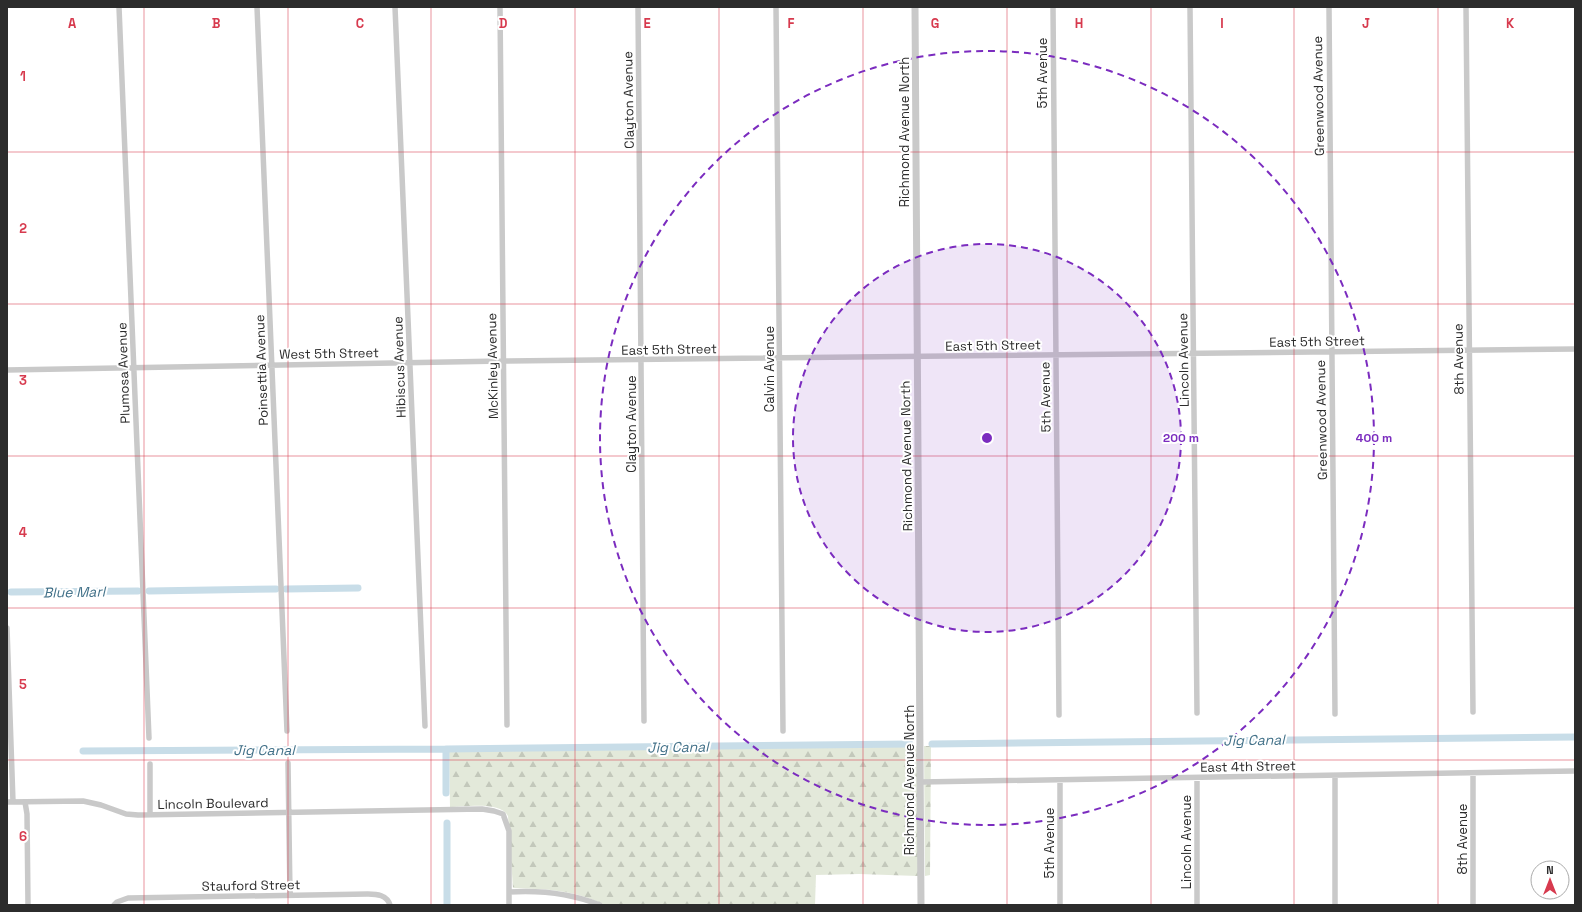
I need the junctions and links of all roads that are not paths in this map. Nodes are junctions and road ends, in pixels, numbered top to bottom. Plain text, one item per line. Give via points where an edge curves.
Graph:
1 (119, 7) edge
2 (257, 7) edge
3 (395, 7) edge
4 (500, 7) edge
5 (638, 7) edge
6 (776, 7) edge
7 (914, 7) edge
8 (1053, 7) edge
9 (1190, 7) edge
10 (1328, 7) edge
11 (1466, 7) edge
12 (1575, 349) edge
13 (1469, 350) junction
14 (1331, 352) junction
15 (1194, 354) junction
16 (1055, 355) junction
17 (917, 357) junction
18 (780, 358) junction
19 (642, 360) junction
20 (503, 362) junction
21 (410, 363) junction
22 (272, 365) junction
23 (134, 367) junction
24 (7, 370) edge
25 (7, 628) edge
26 (1473, 712) dead end
27 (1197, 713) dead end
28 (1335, 714) dead end
29 (1059, 715) dead end
30 (644, 721) dead end
31 (507, 725) dead end
32 (425, 726) dead end
33 (287, 731) dead end
34 (783, 731) dead end
35 (150, 738) dead end
36 (288, 763) dead end
37 (150, 764) dead end
38 (1575, 771) edge
39 (1473, 773) junction
40 (1335, 776) junction
41 (1197, 778) junction
42 (1060, 781) junction
43 (921, 782) junction
44 (10, 802) edge
45 (25, 802) junction
46 (288, 813) junction
47 (150, 815) junction
48 (509, 892) junction
49 (290, 895) junction
50 (116, 903) edge
51 (28, 905) edge
52 (390, 905) edge
53 (509, 905) edge
54 (600, 905) edge
55 (921, 905) edge
56 (1060, 905) edge
57 (1197, 905) edge
58 (1335, 905) edge
59 (1473, 905) edge

1 - 23 street, Plumosa Avenue
2 - 22 street, Poinsettia Avenue
3 - 21 street, Hibiscus Avenue
4 - 20 street, McKinley Avenue
5 - 19 street, Clayton Avenue
6 - 18 street, Calvin Avenue
7 - 17 street, Richmond Avenue North
8 - 16 street, 5th Avenue
9 - 15 street, Lincoln Avenue
10 - 14 street, Greenwood Avenue
11 - 13 street, 8th Avenue
12 - 13 street, East 5th Street
13 - 14 street, East 5th Street
13 - 26 street, 8th Avenue
14 - 15 street, East 5th Street
14 - 28 street, Greenwood Avenue
15 - 16 street, East 5th Street
15 - 27 street, Lincoln Avenue
16 - 17 street, East 5th Street
16 - 29 street, 5th Avenue
17 - 18 street, East 5th Street
17 - 43 street, Richmond Avenue North
18 - 19 street, East 5th Street
18 - 34 street, Calvin Avenue
19 - 20 street, East 5th Street
19 - 30 street, Clayton Avenue
20 - 21 street, East 5th Street
20 - 31 street, McKinley Avenue
21 - 22 street, West 5th Street
21 - 32 street, Hibiscus Avenue
22 - 23 street, West 5th Street
22 - 33 street, Poinsettia Avenue
23 - 24 street, West 5th Street
23 - 35 street, Plumosa Avenue
25 - 44 street
36 - 46 street
37 - 47 street
38 - 39 street, East 4th Street
39 - 40 street, East 4th Street
39 - 59 street, 8th Avenue
40 - 41 street, East 4th Street
40 - 58 street
41 - 42 street, East 4th Street
41 - 57 street, Lincoln Avenue
42 - 43 street, East 4th Street
42 - 56 street, 5th Avenue
43 - 55 street, Richmond Avenue North
44 - 45 street, Lincoln Boulevard
45 - 47 street, Lincoln Boulevard via 83,801 126,814
45 - 51 street
46 - 47 street, Lincoln Boulevard
46 - 48 street, Lincoln Boulevard via 482,809 503,814 509,830
46 - 49 street
48 - 53 street
48 - 54 street via 563,893
49 - 50 street, Stauford Street via 128,898
49 - 52 street, Stauford Street via 375,894 385,898

